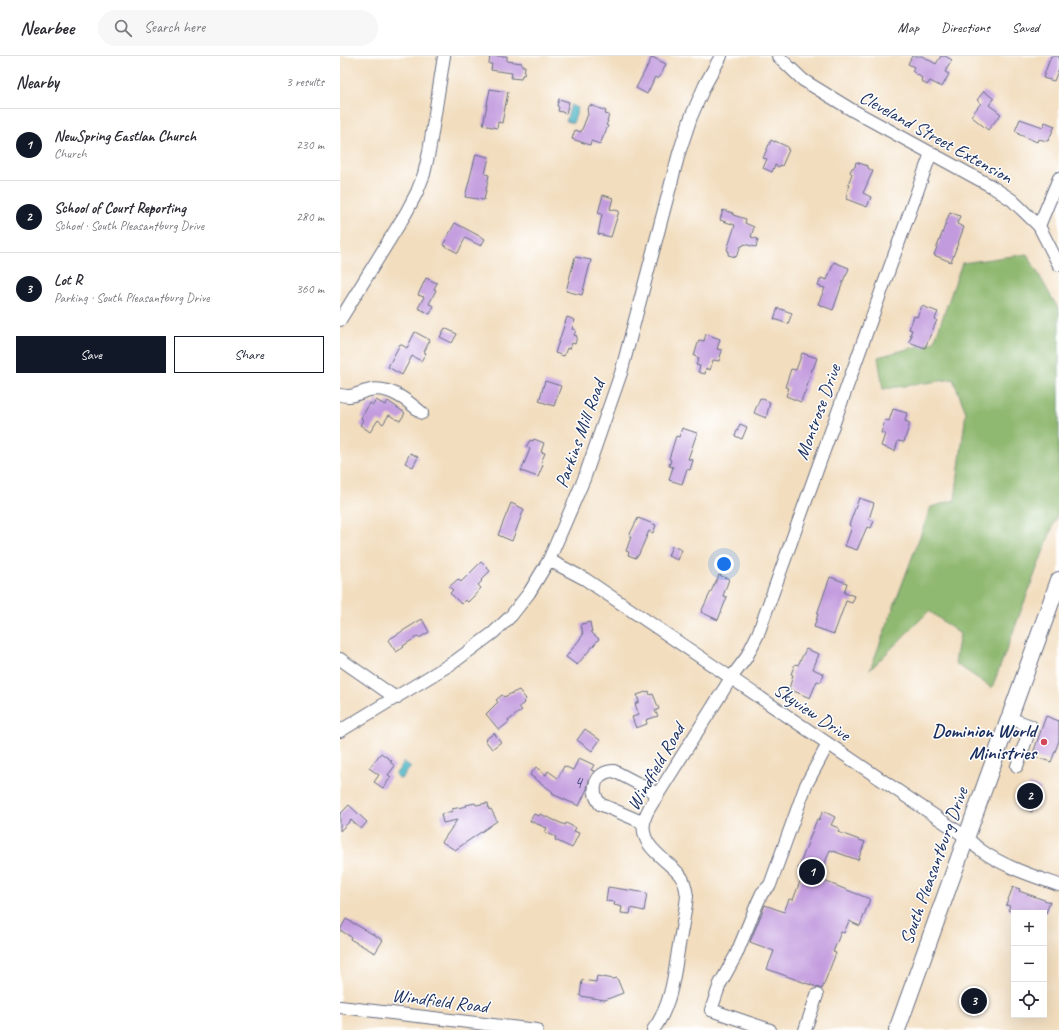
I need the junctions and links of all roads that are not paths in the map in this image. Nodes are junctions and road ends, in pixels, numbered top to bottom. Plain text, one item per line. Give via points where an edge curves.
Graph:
1 (444, 56) edge
2 (721, 56) edge
3 (778, 56) edge
4 (931, 153) junction
5 (1059, 178) edge
6 (1039, 226) junction
7 (1059, 265) edge
8 (340, 320) edge
9 (340, 395) edge
10 (422, 413) dead end
11 (549, 560) junction
12 (1059, 580) edge
13 (340, 658) edge
14 (731, 678) junction
15 (396, 698) junction
16 (1009, 718) junction
17 (340, 731) edge
18 (828, 744) junction
19 (1018, 766) dead end
20 (658, 794) junction
21 (644, 823) junction
22 (966, 837) junction
23 (1059, 885) edge
24 (817, 995) dead end
25 (340, 1008) edge
26 (537, 1030) edge
27 (653, 1030) edge
28 (770, 1030) edge
29 (806, 1030) edge
30 (897, 1030) edge

1 - 8 street via 429,152 417,192
2 - 11 street, Parkins Mill Road via 691,117 621,373 584,479
3 - 4 street, Cleveland Street Extension via 803,80
4 - 6 street, Cleveland Street Extension via 1012,200
4 - 14 street, Montrose Drive via 758,634 746,658
5 - 6 street
6 - 7 street, Cleveland Street Extension
9 - 10 street via 349,397 371,390 387,390 406,400
11 - 14 street, Skyview Drive via 585,579
11 - 15 street, Parkins Mill Road via 529,593 511,616 493,633 454,662
12 - 16 main road, South Pleasantburg Drive
13 - 15 street
14 - 18 street, Skyview Drive
14 - 20 street, Windfield Road
15 - 17 street, Parkins Mill Road
16 - 19 street via 1031,726
16 - 22 main road, South Pleasantburg Drive
18 - 22 street, Skyview Drive
18 - 28 street via 806,786 770,885 762,893 736,955 720,984 711,1010
20 - 21 street, Windfield Road via 647,812
20 - 21 street via 614,771 606,771 595,782 596,798 600,804
21 - 27 street, Windfield Road via 643,829 657,856 682,878 686,896 669,997 664,1012
22 - 23 street, Skyview Drive via 991,857
22 - 30 main road, South Pleasantburg Drive
24 - 29 street
25 - 26 street, Windfield Road

